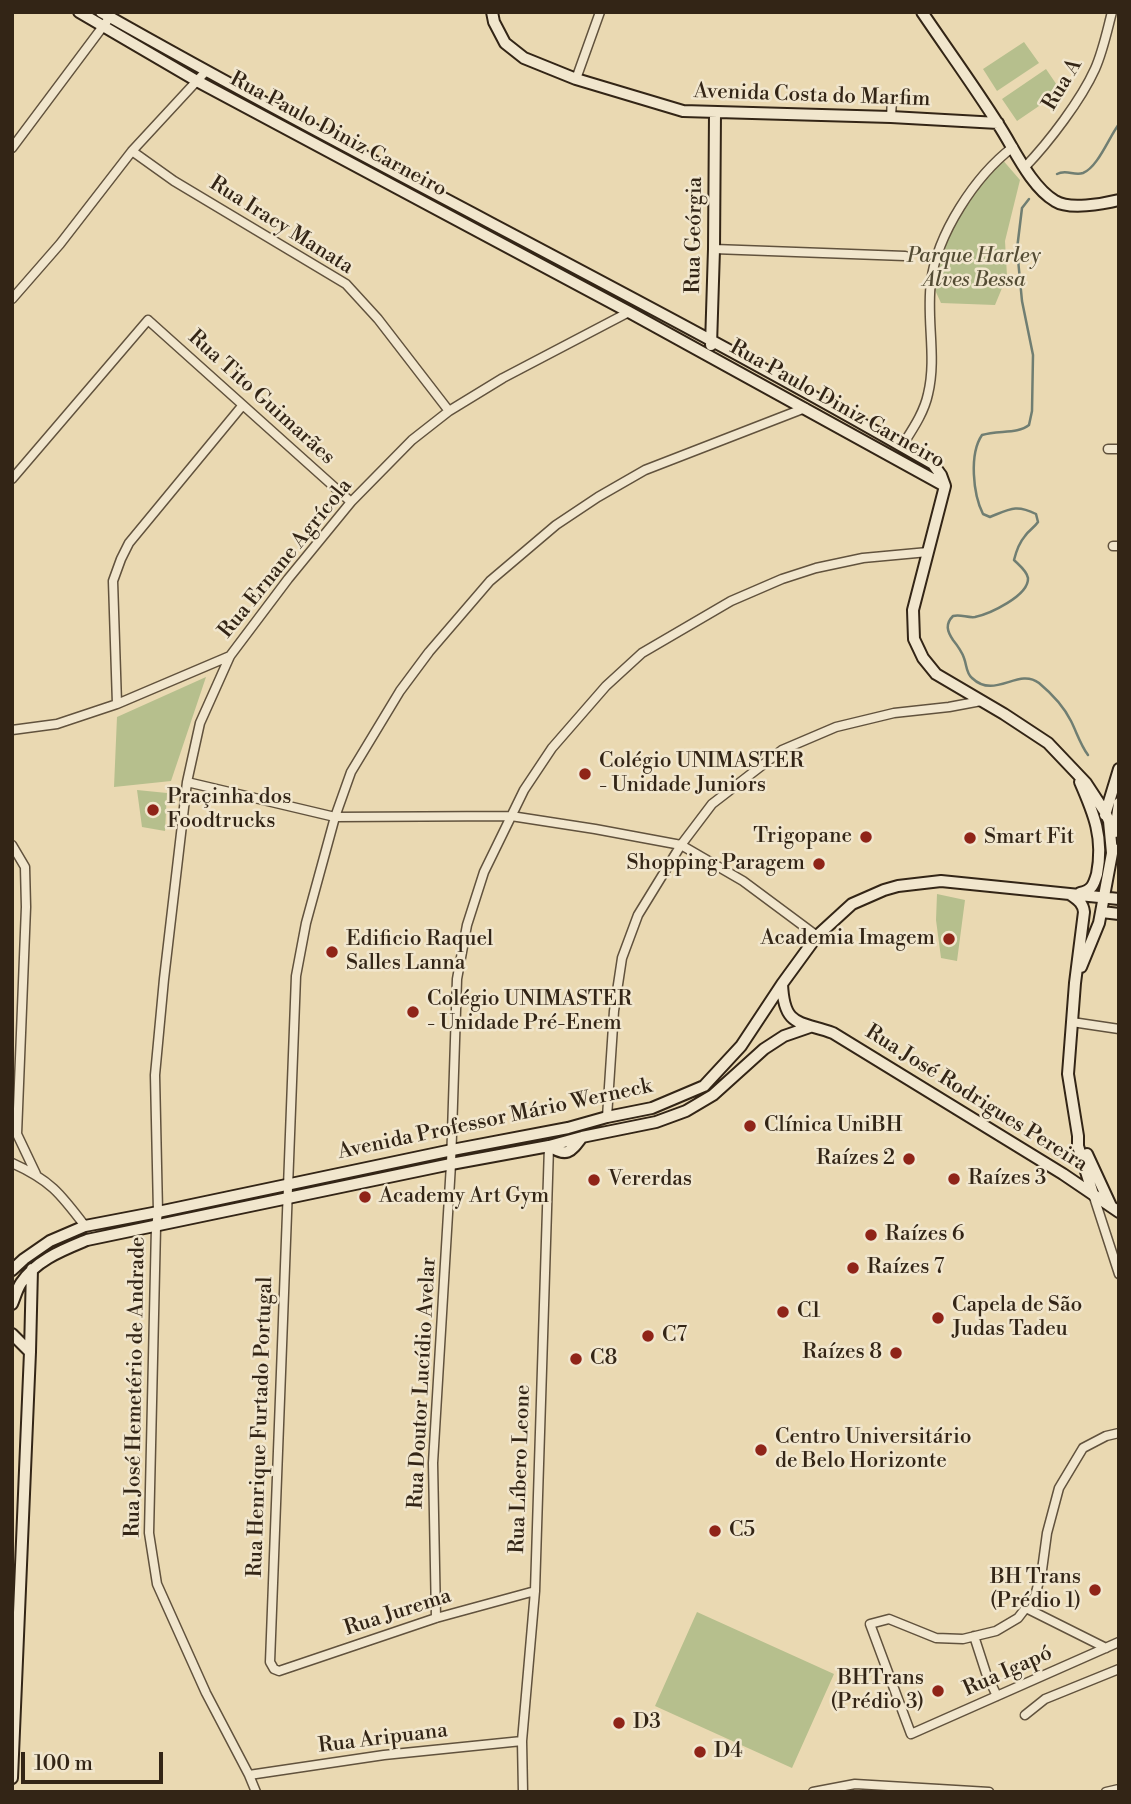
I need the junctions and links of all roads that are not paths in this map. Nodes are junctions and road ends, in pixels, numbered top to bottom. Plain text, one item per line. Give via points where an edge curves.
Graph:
1 (79, 12) edge
2 (492, 12) edge
3 (600, 12) edge
4 (922, 12) edge
5 (1112, 12) edge
6 (106, 15) edge
7 (103, 27) junction
8 (206, 71) junction
9 (576, 79) junction
10 (197, 81) junction
11 (892, 99) dead end
12 (715, 113) junction
13 (891, 117) junction
14 (998, 123) junction
15 (1013, 147) junction
16 (12, 148) edge
17 (132, 151) junction
18 (356, 153) junction
19 (349, 163) junction
20 (1025, 167) junction
21 (1119, 200) edge
22 (714, 249) junction
23 (905, 256) dead end
24 (12, 299) edge
25 (629, 312) junction
26 (712, 342) junction
27 (707, 356) junction
28 (242, 406) junction
29 (805, 408) junction
30 (449, 411) junction
31 (902, 446) junction
32 (1108, 449) dead end
33 (1119, 449) edge
34 (12, 479) edge
35 (944, 486) junction
36 (351, 502) junction
37 (928, 552) junction
38 (230, 656) junction
39 (958, 688) junction
40 (981, 701) junction
41 (117, 704) junction
42 (949, 707) junction
43 (12, 730) edge
44 (1117, 772) edge
45 (1076, 773) junction
46 (187, 782) junction
47 (1090, 788) junction
48 (1119, 803) edge
49 (1105, 812) junction
50 (511, 816) junction
51 (335, 817) junction
52 (1100, 838) junction
53 (12, 845) edge
54 (681, 845) junction
55 (1112, 853) junction
56 (1070, 894) junction
57 (1104, 896) junction
58 (1119, 899) edge
59 (1102, 912) junction
60 (1119, 914) edge
61 (817, 936) junction
62 (1075, 982) junction
63 (782, 984) junction
64 (1072, 1022) junction
65 (810, 1027) junction
66 (1119, 1029) edge
67 (607, 1117) junction
68 (568, 1128) junction
69 (1078, 1141) junction
70 (549, 1146) junction
71 (452, 1150) junction
72 (12, 1163) edge
73 (451, 1164) junction
74 (36, 1174) junction
75 (1063, 1174) junction
76 (287, 1185) junction
77 (1093, 1194) junction
78 (287, 1199) junction
79 (1115, 1209) edge
80 (158, 1212) junction
81 (85, 1226) junction
82 (156, 1227) junction
83 (32, 1269) junction
84 (12, 1270) edge
85 (1119, 1274) edge
86 (12, 1304) edge
87 (31, 1326) junction
88 (12, 1333) edge
89 (30, 1352) junction
90 (1119, 1433) edge
91 (535, 1591) junction
92 (1026, 1608) junction
93 (436, 1618) junction
94 (974, 1636) junction
95 (1119, 1642) edge
96 (1106, 1648) junction
97 (274, 1669) joint
98 (1119, 1669) edge
99 (997, 1696) junction
100 (1025, 1715) dead end
101 (522, 1741) junction
102 (250, 1775) junction
103 (12, 1778) edge
104 (1119, 1789) edge
105 (256, 1792) edge
106 (523, 1792) edge
107 (813, 1792) edge
108 (989, 1792) edge
109 (1106, 1792) edge

1 - 7 street, Rua Paulo Diniz Carneiro
2 - 9 street, Avenida Costa do Marfim via 505,43 524,58
3 - 9 street
4 - 14 street
5 - 20 street, Rua A via 1088,83
6 - 7 street
6 - 8 street, Rua Paulo Diniz Carneiro
7 - 10 street, Rua Paulo Diniz Carneiro
7 - 16 street
8 - 10 street
8 - 18 street, Rua Paulo Diniz Carneiro
9 - 12 street, Avenida Costa do Marfim via 683,111
10 - 17 street
10 - 19 street, Rua Paulo Diniz Carneiro
11 - 13 street
12 - 13 street, Avenida Costa do Marfim
12 - 22 street, Rua Geórgia
13 - 14 street, Avenida Costa do Marfim
14 - 15 street
15 - 20 street
15 - 31 street via 964,202 937,255 930,282 932,370 928,396
17 - 24 street
17 - 30 street, Rua Iracy Manata via 346,284
18 - 19 street
18 - 26 street, Rua Paulo Diniz Carneiro
19 - 25 street, Rua Paulo Diniz Carneiro
20 - 21 street via 1064,209
22 - 23 street
22 - 26 street, Rua Geórgia
25 - 27 street, Rua Paulo Diniz Carneiro
25 - 30 street, Rua Ernane Agrícola
26 - 27 street, Rua Geórgia
26 - 31 street, Rua Paulo Diniz Carneiro
27 - 29 street, Rua Paulo Diniz Carneiro
28 - 34 street, Rua Tito Guimarães via 148,320
28 - 36 street, Rua Tito Guimarães
28 - 41 street via 129,543 121,559 113,580
29 - 35 street, Rua Paulo Diniz Carneiro
29 - 51 street, Rua Henrique Furtado Portugal via 645,470 556,525 489,582 400,691 351,772
30 - 36 street, Rua Ernane Agrícola via 412,440
31 - 35 street, Rua Paulo Diniz Carneiro via 933,464
32 - 33 street
35 - 37 street
36 - 38 street, Rua Ernane Agrícola
37 - 39 street via 913,610 914,639 936,674
37 - 50 street, Rua Doutor Lucídio Avelar via 863,558 782,579 731,601 642,653 552,748
38 - 41 street
38 - 46 street, Rua Ernane Agrícola via 200,723
39 - 40 street
39 - 42 street via 958,699
40 - 42 street
40 - 45 street via 1048,743
41 - 43 street via 57,724
42 - 54 street via 894,713 836,727 782,750 712,804
44 - 47 street via 1106,787
44 - 49 street
45 - 47 street
45 - 52 street
46 - 51 street
46 - 80 street, Rua Ernane Agrícola via 155,1075
47 - 49 street
48 - 55 street
49 - 52 street
49 - 55 street
50 - 51 street
50 - 54 street
50 - 71 street, Rua Doutor Lucídio Avelar via 484,872 467,925 457,979
51 - 76 street, Rua Henrique Furtado Portugal via 296,976
52 - 56 street via 1094,885 1086,892
53 - 74 street via 25,867 26,907 17,1134
54 - 61 street via 743,881
54 - 67 street via 638,915 622,958
55 - 57 street
56 - 57 street, Avenida Professor Mário Werneck
56 - 61 street, Avenida Professor Mário Werneck via 941,881 898,886 852,904
56 - 62 street via 1081,902 1084,912
57 - 58 street, Avenida Professor Mário Werneck
57 - 59 street
59 - 60 street
59 - 62 street
61 - 63 street, Avenida Professor Mário Werneck
62 - 64 street
63 - 65 street via 787,1012
63 - 67 street, Avenida Professor Mário Werneck via 741,1046 704,1086 652,1108
64 - 66 street
64 - 69 street via 1068,1074
65 - 70 street, Avenida Professor Mário Werneck via 764,1049 713,1095 685,1111 656,1122 582,1137 567,1153
65 - 75 street, Rua José Rodrigues Pereira via 833,1033
67 - 68 street, Avenida Professor Mário Werneck
68 - 70 street
68 - 71 street, Avenida Professor Mário Werneck
69 - 75 street via 1076,1165
69 - 77 street
69 - 79 street
70 - 73 street, Avenida Professor Mário Werneck
70 - 91 street, Rua Líbero Leone
71 - 73 street, Rua Doutor Lucídio Avelar
71 - 76 street, Avenida Professor Mário Werneck
72 - 74 street
73 - 78 street, Avenida Professor Mário Werneck
73 - 93 street, Rua Doutor Lucídio Avelar via 433,1463
74 - 81 street via 59,1192
75 - 77 street, Rua José Rodrigues Pereira
76 - 78 street, Rua Henrique Furtado Portugal
76 - 80 street, Avenida Professor Mário Werneck
77 - 79 street, Rua José Rodrigues Pereira
77 - 85 street
78 - 82 street, Avenida Professor Mário Werneck
78 - 97 street, Rua Henrique Furtado Portugal via 271,1649
80 - 81 street, Avenida Professor Mário Werneck
80 - 82 street, Rua José Hemetério de Andrade
81 - 84 street, Avenida Professor Mário Werneck via 50,1241
82 - 83 street, Avenida Professor Mário Werneck via 87,1240
82 - 102 street, Rua José Hemetério de Andrade via 149,1533 158,1584 206,1693
83 - 86 street, Avenida Professor Mário Werneck
83 - 87 street
87 - 88 street
87 - 89 street
88 - 89 street
89 - 103 street
90 - 92 street via 1083,1448 1059,1488 1035,1597
91 - 93 street, Rua Jurema
91 - 101 street, Rua Líbero Leone
92 - 94 street via 996,1631
92 - 96 street
93 - 97 street, Rua Jurema
94 - 99 street
94 - 99 street, Rua Igapó via 936,1638 888,1619 870,1624 911,1734
95 - 96 street, Rua Igapó
96 - 99 street, Rua Igapó
98 - 100 street, Rua Igapó via 1045,1699
101 - 102 street, Rua Aripuana
101 - 106 street, Rua Líbero Leone
102 - 105 street, Rua José Hemetério de Andrade
104 - 109 street
107 - 108 street via 855,1784

